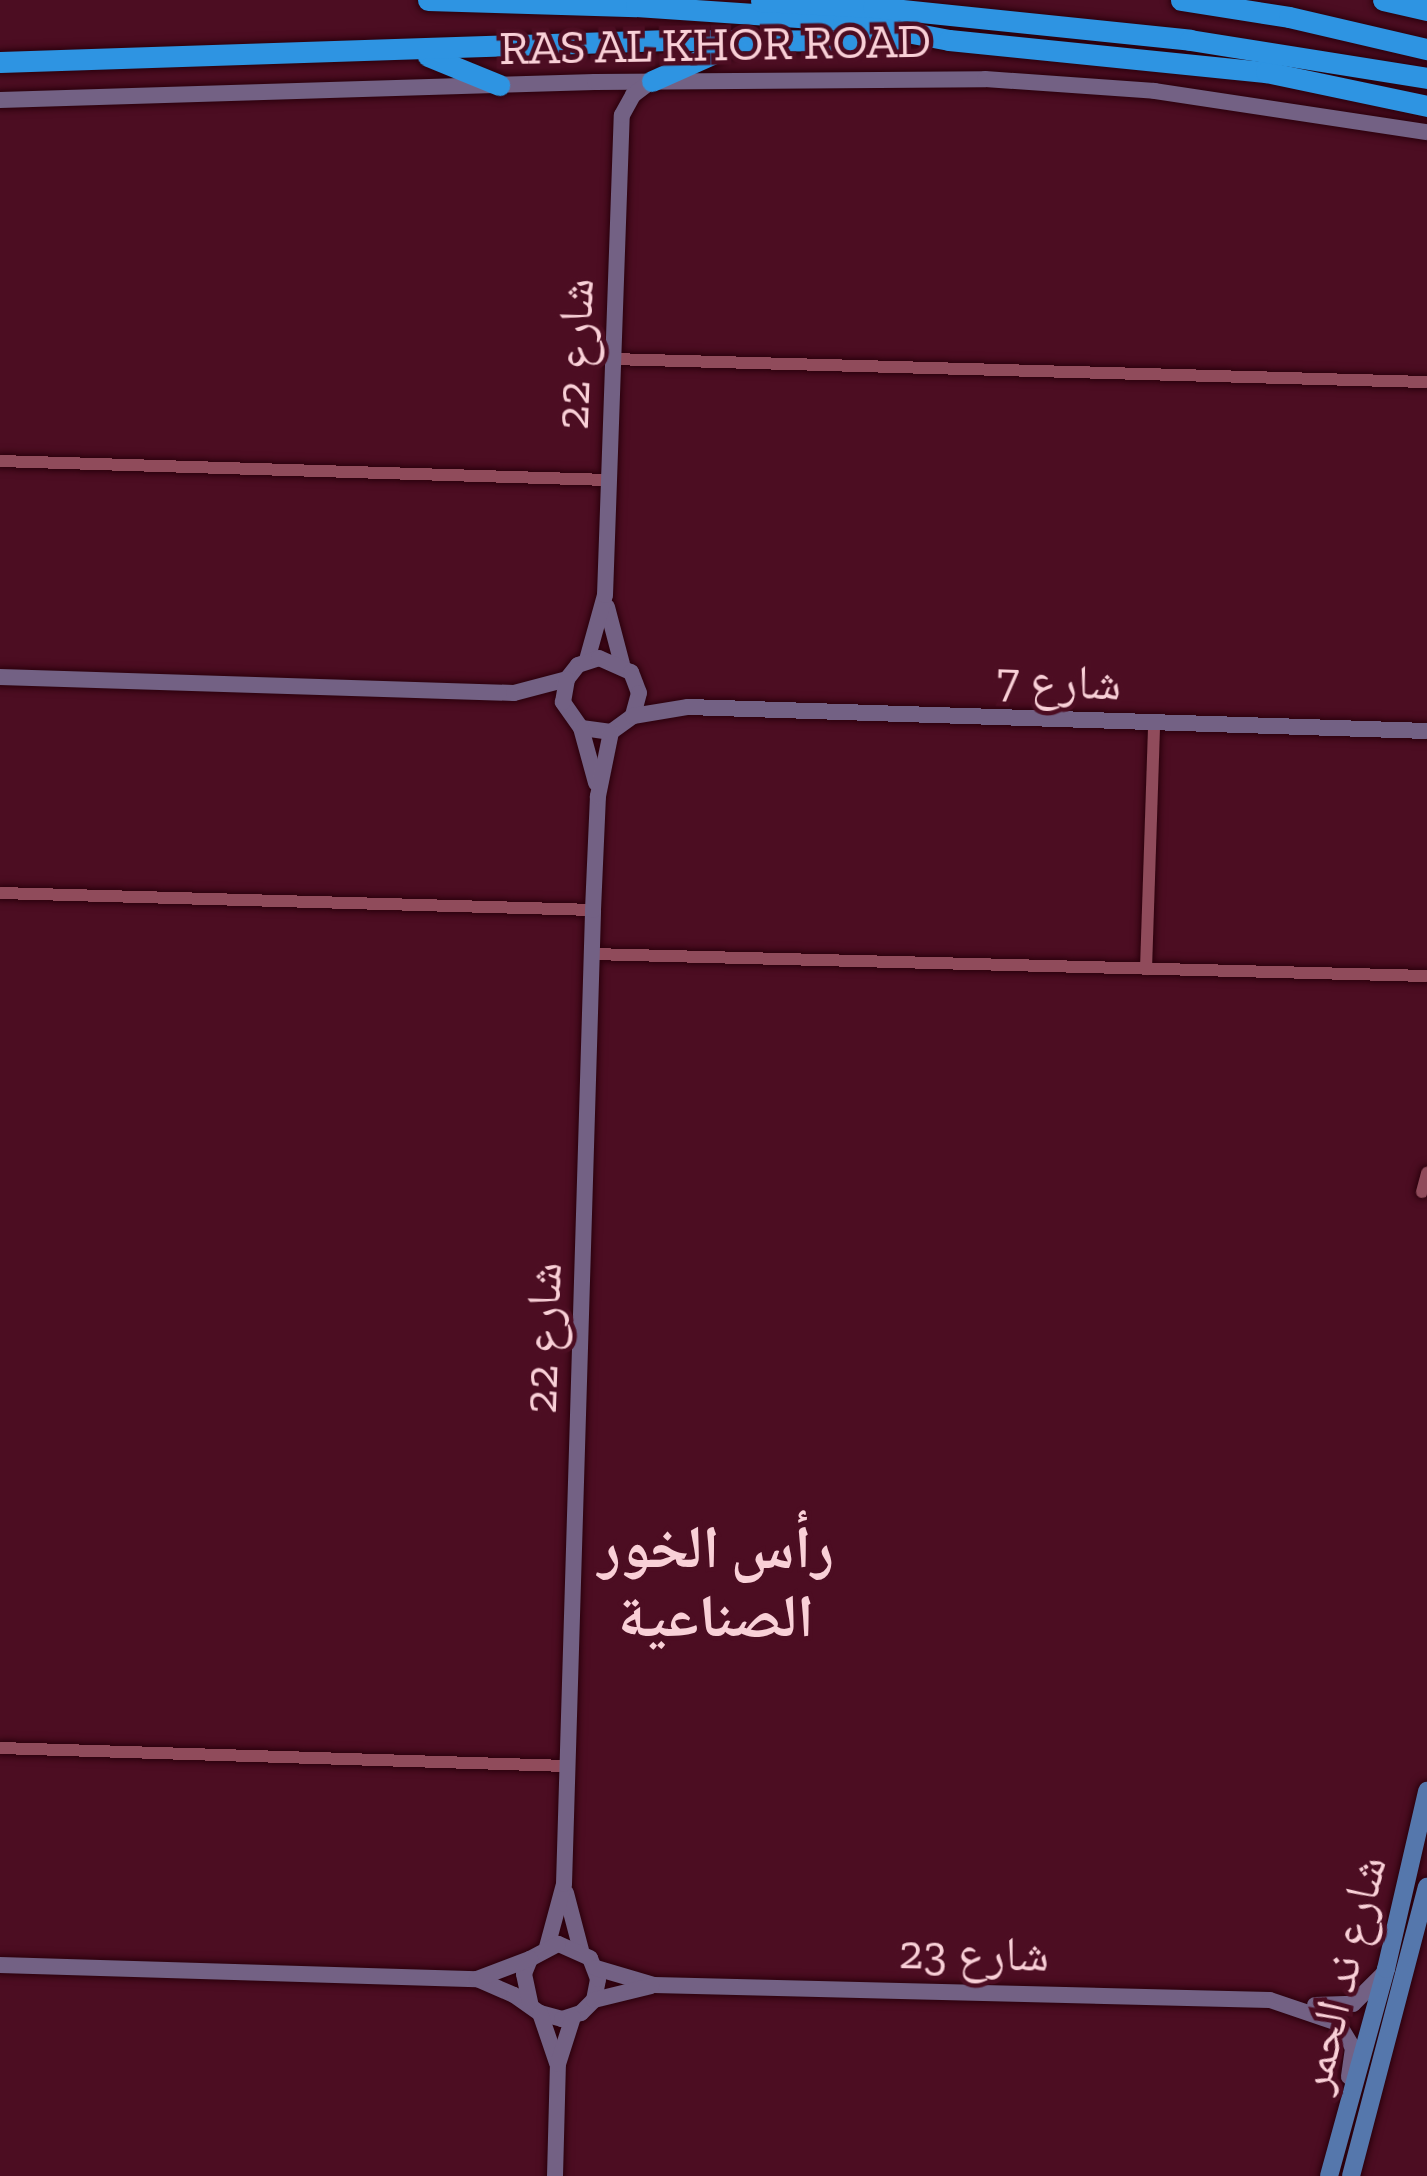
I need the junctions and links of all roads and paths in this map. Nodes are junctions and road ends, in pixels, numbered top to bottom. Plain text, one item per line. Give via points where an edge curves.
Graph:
1 (428, 0) edge
2 (1180, 0) edge
3 (1383, 0) edge
4 (636, 6) junction
5 (1427, 10) edge
6 (749, 39) junction
7 (949, 40) junction
8 (1427, 49) edge
9 (350, 51) junction
10 (0, 62) edge
11 (1427, 78) edge
12 (652, 81) junction
13 (595, 82) junction
14 (499, 85) junction
15 (0, 100) edge
16 (1427, 102) edge
17 (622, 116) junction
18 (1427, 132) edge
19 (612, 359) junction
20 (1427, 382) edge
21 (0, 460) edge
22 (609, 480) junction
23 (605, 595) junction
24 (587, 660) junction
25 (622, 664) junction
26 (0, 677) edge
27 (566, 679) junction
28 (637, 682) junction
29 (514, 693) junction
30 (688, 707) junction
31 (567, 714) junction
32 (633, 716) junction
33 (1154, 723) junction
34 (581, 728) junction
35 (1427, 731) edge
36 (611, 732) junction
37 (598, 796) junction
38 (0, 893) edge
39 (593, 910) junction
40 (592, 954) junction
41 (1146, 969) junction
42 (1427, 976) edge
43 (1427, 1173) edge
44 (1422, 1192) dead end
45 (0, 1748) edge
46 (567, 1766) junction
47 (1427, 1791) edge
48 (1405, 1827) dead end
49 (1413, 1849) junction
50 (564, 1884) junction
51 (1427, 1887) edge
52 (547, 1947) junction
53 (581, 1950) junction
54 (1385, 1953) junction
55 (530, 1959) junction
56 (0, 1965) edge
57 (596, 1968) junction
58 (477, 1979) junction
59 (654, 1985) junction
60 (594, 2000) junction
61 (1290, 2007) junction
62 (536, 2010) junction
63 (573, 2017) junction
64 (558, 2064) junction
65 (1348, 2112) junction
66 (555, 2176) edge
67 (1328, 2176) edge
68 (1351, 2176) edge

1 - 4 highway
2 - 8 highway
3 - 5 highway
4 - 7 highway via 844,20
4 - 11 highway via 850,5
6 - 7 highway
6 - 9 highway
6 - 12 highway
7 - 16 highway via 1227,66
9 - 10 highway
9 - 14 highway via 441,58
12 - 13 street, RAS AL KHOR ROAD
12 - 17 street
12 - 18 street, RAS AL KHOR ROAD via 1109,86
13 - 14 street, RAS AL KHOR ROAD
13 - 17 street
14 - 15 street, RAS AL KHOR ROAD
17 - 19 street, شارع 22
19 - 20 street
19 - 22 street, شارع 22
21 - 22 street
22 - 23 street, شارع 22
23 - 24 street, شارع 22
23 - 25 street, شارع 22
24 - 25 street
24 - 27 street
25 - 28 street
26 - 29 street
27 - 29 street
27 - 31 street
28 - 30 street
28 - 32 street
29 - 31 street
30 - 32 street
30 - 33 street, شارع 7
31 - 34 street
32 - 36 street
33 - 35 street, شارع 7
33 - 41 street
34 - 36 street
34 - 37 street, شارع 22
36 - 37 street, شارع 22
37 - 39 street, شارع 22
38 - 39 street
39 - 40 street, شارع 22
40 - 41 street
40 - 46 street, شارع 22
41 - 42 street
43 - 44 street
45 - 46 street
46 - 50 street, شارع 22
47 - 49 main road, شارع ند الحمر
48 - 49 main road
49 - 54 main road, شارع ند الحمر
50 - 52 street, شارع 22
50 - 53 street, شارع 22
51 - 68 main road, شارع ند الحمر
52 - 53 street
52 - 55 street
53 - 57 street
54 - 61 street, شارع 23 via 1370,1992 1353,2004
54 - 65 main road, شارع ند الحمر
55 - 58 street
55 - 62 street via 524,1974
56 - 58 street
57 - 59 street, شارع 23
57 - 60 street
58 - 62 street
59 - 60 street, شارع 23
59 - 61 street, شارع 23 via 1270,2000
60 - 63 street
61 - 65 street, شارع 23 via 1330,2017 1350,2039
62 - 63 street
62 - 64 street
63 - 64 street
64 - 66 street
65 - 67 main road, شارع ند الحمر

